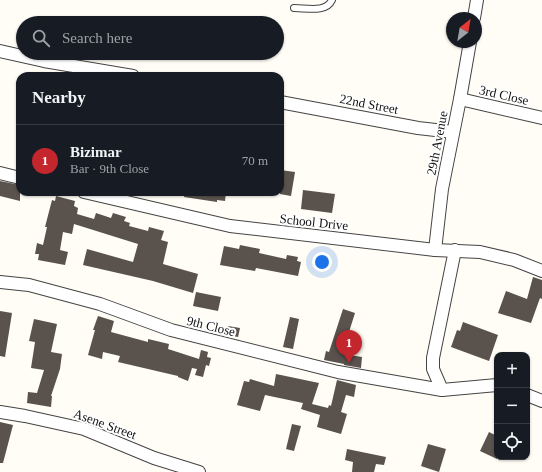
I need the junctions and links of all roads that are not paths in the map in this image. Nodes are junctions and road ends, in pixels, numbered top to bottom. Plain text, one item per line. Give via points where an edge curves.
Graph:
1 (332, 0) edge
2 (477, 0) edge
3 (294, 8) dead end
4 (475, 12) edge
5 (469, 48) edge
6 (0, 51) edge
7 (16, 55) edge
8 (40, 60) edge
9 (109, 72) edge
10 (460, 99) junction
11 (284, 103) edge
12 (542, 118) edge
13 (453, 132) junction
14 (0, 173) edge
15 (16, 177) edge
16 (114, 196) edge
17 (435, 250) junction
18 (455, 250) junction
19 (542, 271) edge
20 (0, 282) edge
21 (494, 384) edge
22 (442, 390) junction
23 (530, 396) edge
24 (542, 401) edge
25 (0, 412) edge
26 (199, 472) edge

1 - 3 lane via 329,6 324,8
2 - 4 street
5 - 10 street, 29th Avenue
6 - 7 street
8 - 9 street
10 - 12 street, 3rd Close
10 - 13 street, 29th Avenue
11 - 13 street, 22nd Street via 418,128
13 - 17 street, 29th Avenue via 442,189
14 - 15 street
16 - 17 street, School Drive via 230,226
17 - 18 street, School Drive
18 - 19 street, School Drive via 480,252 514,260
18 - 22 street via 433,358 433,369
20 - 22 street, 9th Close via 29,285 100,304 171,330 338,372
21 - 22 street, 9th Close
23 - 24 street
25 - 26 street, Asene Street via 84,429 154,458

